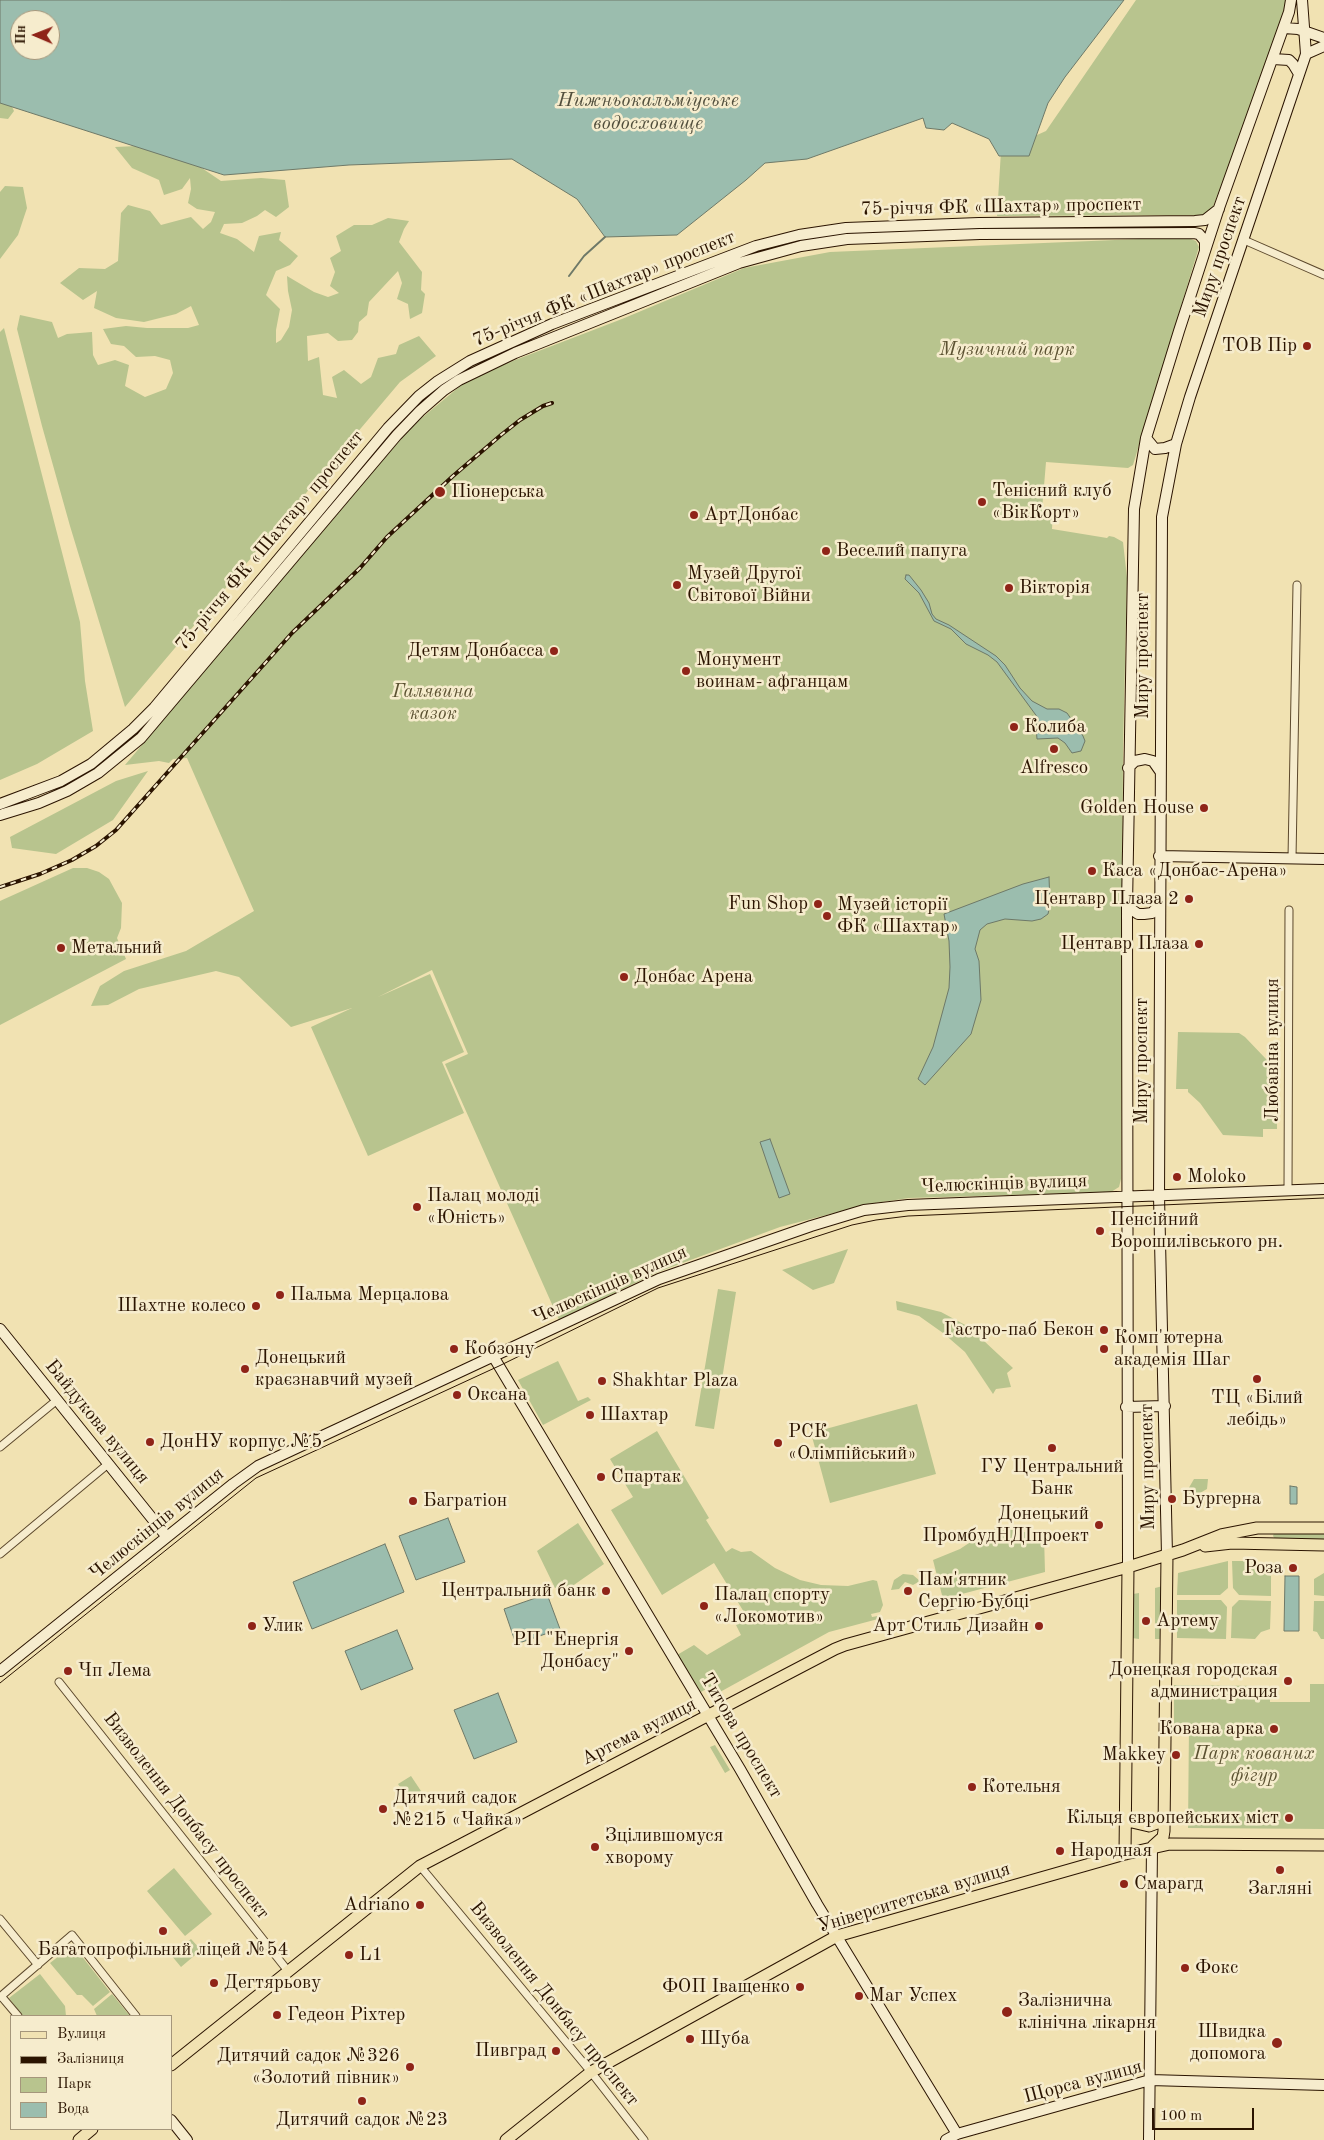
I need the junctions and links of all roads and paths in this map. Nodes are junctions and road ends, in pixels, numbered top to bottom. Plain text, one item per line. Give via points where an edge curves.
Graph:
1 (1291, 0) edge
2 (1303, 5) edge
3 (1284, 28) junction
4 (1305, 31) junction
5 (1324, 38) edge
6 (1324, 46) edge
7 (1306, 54) junction
8 (1273, 59) junction
9 (1300, 74) junction
10 (1219, 208) junction
11 (1244, 240) junction
12 (1205, 250) junction
13 (1324, 275) edge
14 (1146, 438) junction
15 (1176, 444) junction
16 (1297, 585) dead end
17 (1128, 768) junction
18 (1160, 770) junction
19 (0, 804) edge
20 (0, 815) edge
21 (1159, 856) junction
22 (1292, 858) junction
23 (1324, 859) edge
24 (1159, 905) junction
25 (1127, 906) junction
26 (1290, 910) dead end
27 (1324, 1189) edge
28 (1288, 1190) junction
29 (1159, 1196) junction
30 (1128, 1197) junction
31 (0, 1329) edge
32 (493, 1356) junction
33 (57, 1400) junction
34 (1165, 1406) junction
35 (1126, 1407) junction
36 (0, 1447) edge
37 (108, 1464) junction
38 (1281, 1527) junction
39 (1324, 1528) edge
40 (167, 1537) junction
41 (1281, 1544) junction
42 (1324, 1545) edge
43 (1183, 1550) junction
44 (0, 1554) edge
45 (1167, 1555) junction
46 (1128, 1567) junction
47 (0, 1671) edge
48 (59, 1682) dead end
49 (709, 1717) junction
50 (1164, 1814) junction
51 (1126, 1815) junction
52 (1324, 1846) edge
53 (1152, 1847) junction
54 (1125, 1854) junction
55 (420, 1866) junction
56 (0, 1918) edge
57 (837, 1936) junction
58 (38, 1965) junction
59 (288, 1971) junction
60 (1, 1997) edge
61 (17, 2015) edge
62 (135, 2015) edge
63 (172, 2063) edge
64 (591, 2072) junction
65 (1150, 2080) junction
66 (1324, 2085) edge
67 (172, 2121) edge
68 (91, 2130) edge
69 (957, 2134) junction
70 (79, 2140) edge
71 (187, 2140) edge
72 (506, 2140) edge
73 (644, 2140) edge
74 (946, 2140) edge
75 (1149, 2140) edge

1 - 3 main road, Миру проспект
2 - 4 main road, Миру проспект
2 - 5 main road via 1313,26
3 - 4 main road
3 - 8 main road, Миру проспект
4 - 5 main road
4 - 7 main road, Миру проспект
6 - 7 main road
7 - 9 main road, Миру проспект
8 - 9 main road via 1289,60
8 - 10 main road, Миру проспект
9 - 11 main road, Миру проспект
10 - 12 main road, Миру проспект
10 - 19 main road, 75-річчя ФК «Шахтар» проспект via 1205,220 1195,221 979,223 846,228 799,235 768,243 510,342 454,370 419,396 388,428 133,729 91,764 62,781
11 - 13 street
11 - 15 main road, Миру проспект
12 - 14 main road, Миру проспект
12 - 20 main road, 75-річчя ФК «Шахтар» проспект via 1205,241 1194,233 980,234 847,239 801,246 761,256 556,335 459,380 427,404 397,435 141,738 98,773 67,791
14 - 15 main road via 1155,449
14 - 17 main road, Миру проспект via 1134,509
15 - 18 main road, Миру проспект via 1162,517
16 - 22 street
17 - 18 main road via 1135,761 1145,759 1153,761
17 - 25 main road, Миру проспект
18 - 21 main road, Миру проспект
21 - 22 main road
21 - 24 main road, Миру проспект
22 - 23 main road
24 - 25 main road via 1152,913 1144,914 1138,914
24 - 29 main road, Миру проспект
25 - 30 main road, Миру проспект
26 - 28 street, Любавіна вулиця
27 - 28 main road, Челюскінців вулиця
28 - 29 main road, Челюскінців вулиця
29 - 30 main road, Челюскінців вулиця
29 - 34 main road, Миру проспект
30 - 32 main road, Челюскінців вулиця via 908,1205 864,1210 660,1279
30 - 35 main road, Миру проспект
31 - 33 main road, Байдукова вулиця
32 - 40 main road, Челюскінців вулиця via 258,1466
32 - 49 main road, Титова проспект
33 - 36 street
33 - 37 main road, Байдукова вулиця
34 - 35 main road
34 - 45 main road, Миру проспект
35 - 46 main road, Миру проспект
37 - 40 main road, Байдукова вулиця
37 - 44 street
38 - 39 main road, Артема вулиця
38 - 41 main road via 1268,1534 1270,1540
38 - 43 main road, Артема вулиця via 1238,1531
40 - 47 main road, Челюскінців вулиця
41 - 42 main road, Артема вулиця
41 - 43 main road, Артема вулиця via 1232,1543
43 - 45 main road, Артема вулиця
45 - 46 main road, Артема вулиця
45 - 50 main road, Миру проспект
46 - 49 main road, Артема вулиця via 845,1645
46 - 51 main road, Миру проспект
48 - 59 street, Визволення Донбасу проспект
49 - 55 main road, Артема вулиця
49 - 57 main road, Титова проспект
50 - 51 main road via 1157,1823 1149,1826 1132,1822
50 - 53 main road, Миру проспект via 1163,1837
51 - 54 main road, Миру проспект
52 - 53 main road, Університетська вулиця via 1170,1844
53 - 54 main road, Університетська вулиця
53 - 65 main road, Миру проспект
54 - 57 main road, Університетська вулиця
55 - 59 main road, Артема вулиця
55 - 64 street, Визволення Донбасу проспект
56 - 58 street
57 - 64 main road, Університетська вулиця
57 - 69 main road, Титова проспект
58 - 60 street
58 - 62 street via 72,1935
59 - 63 main road, Артема вулиця
60 - 61 street
64 - 72 main road, Університетська вулиця
64 - 73 street, Визволення Донбасу проспект
65 - 66 main road, Щорса вулиця
65 - 69 main road, Щорса вулиця
65 - 75 main road, Миру проспект
67 - 71 main road
68 - 70 main road
69 - 74 main road, Щорса вулиця

